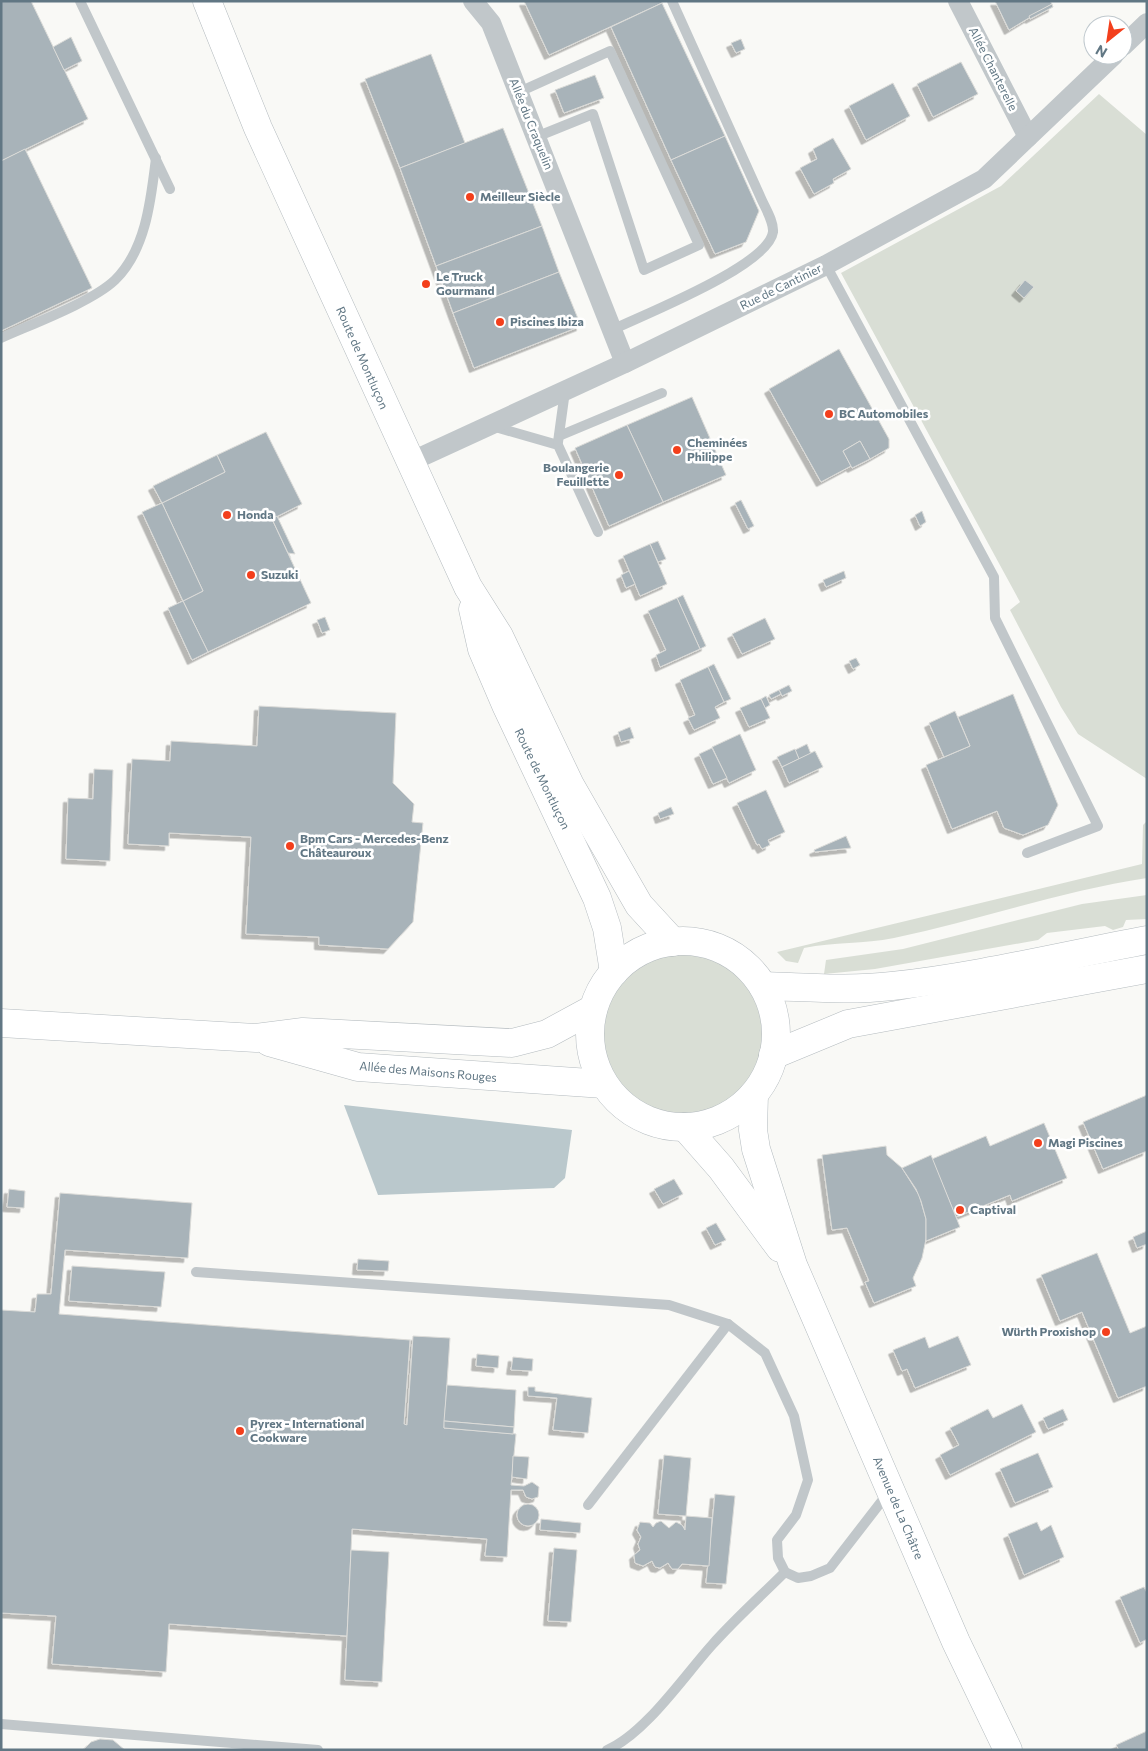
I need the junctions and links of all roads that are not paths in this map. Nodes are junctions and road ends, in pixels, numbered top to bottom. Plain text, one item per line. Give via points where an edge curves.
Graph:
1 (80, 1) edge
2 (188, 1) edge
3 (207, 1) edge
4 (473, 1) edge
5 (672, 1) edge
6 (958, 1) edge
7 (1147, 23) edge
8 (1133, 36) edge
9 (1104, 65) edge
10 (518, 92) junction
11 (258, 128) junction
12 (536, 137) junction
13 (1028, 137) junction
14 (156, 158) junction
15 (170, 189) dead end
16 (826, 265) junction
17 (612, 330) junction
18 (1, 338) edge
19 (626, 363) junction
20 (565, 391) junction
21 (662, 392) dead end
22 (490, 425) junction
23 (558, 441) junction
24 (410, 462) junction
25 (598, 532) dead end
26 (468, 587) junction
27 (1027, 853) dead end
28 (1147, 940) edge
29 (673, 942) junction
30 (1147, 969) edge
31 (614, 972) junction
32 (763, 986) junction
33 (593, 1009) junction
34 (1, 1023) edge
35 (256, 1038) junction
36 (774, 1055) junction
37 (604, 1084) junction
38 (754, 1094) junction
39 (685, 1127) junction
40 (793, 1265) junction
41 (196, 1272) dead end
42 (728, 1324) junction
43 (890, 1491) junction
44 (588, 1505) dead end
45 (785, 1572) junction
46 (1, 1724) edge
47 (318, 1750) edge
48 (606, 1750) edge
49 (1008, 1750) edge

1 - 14 lane
2 - 11 main road, Route de Montluçon
3 - 11 main road, Route de Montluçon
4 - 10 street, Allée du Craquelin via 491,23
5 - 17 lane via 773,231 761,252 738,269
6 - 13 street, Allée Chanterelle
7 - 8 street
9 - 13 street, Rue de Cantinier
10 - 12 street, Allée du Craquelin
10 - 12 lane via 610,51 699,246 644,270 593,114
11 - 24 main road, Route de Montluçon
12 - 17 street, Allée du Craquelin
13 - 16 street, Rue de Cantinier via 984,179
14 - 15 lane
14 - 18 lane via 141,238 116,280 85,299
16 - 19 street, Rue de Cantinier
16 - 27 lane via 994,577 995,618 1098,826
17 - 19 street, Allée du Craquelin
19 - 20 street, Rue de Cantinier
20 - 22 street, Rue de Cantinier
20 - 23 lane
21 - 23 lane
22 - 23 lane
22 - 24 street, Rue de Cantinier
23 - 25 lane
24 - 26 main road, Route de Montluçon
26 - 29 main road, Route de Montluçon via 499,636 570,785 639,905
26 - 31 main road, Route de Montluçon via 482,649 597,898 607,928
28 - 32 main road via 945,979 892,986
29 - 31 main road via 646,949
29 - 32 main road via 716,947 738,959
30 - 36 main road via 848,1024
31 - 33 main road via 600,991
32 - 36 main road via 774,1015
33 - 35 main road, Allée des Maisons Rouges via 547,1034 512,1043 303,1032
33 - 37 main road via 592,1052
34 - 35 main road, Allée des Maisons Rouges
35 - 37 main road, Allée des Maisons Rouges via 358,1067
36 - 38 main road
37 - 39 main road via 619,1102 636,1114 658,1124
38 - 39 main road via 730,1115
38 - 40 main road, Avenue de La Châtre via 756,1149
39 - 40 main road, Avenue de La Châtre
40 - 43 main road, Avenue de La Châtre
41 - 42 lane via 670,1305
42 - 44 lane
42 - 45 lane via 765,1353 794,1416 808,1480 796,1515 776,1540 778,1558
43 - 45 lane via 830,1568 798,1578
43 - 49 main road, Avenue de La Châtre via 956,1642
45 - 48 lane via 713,1644 649,1718
46 - 47 lane

